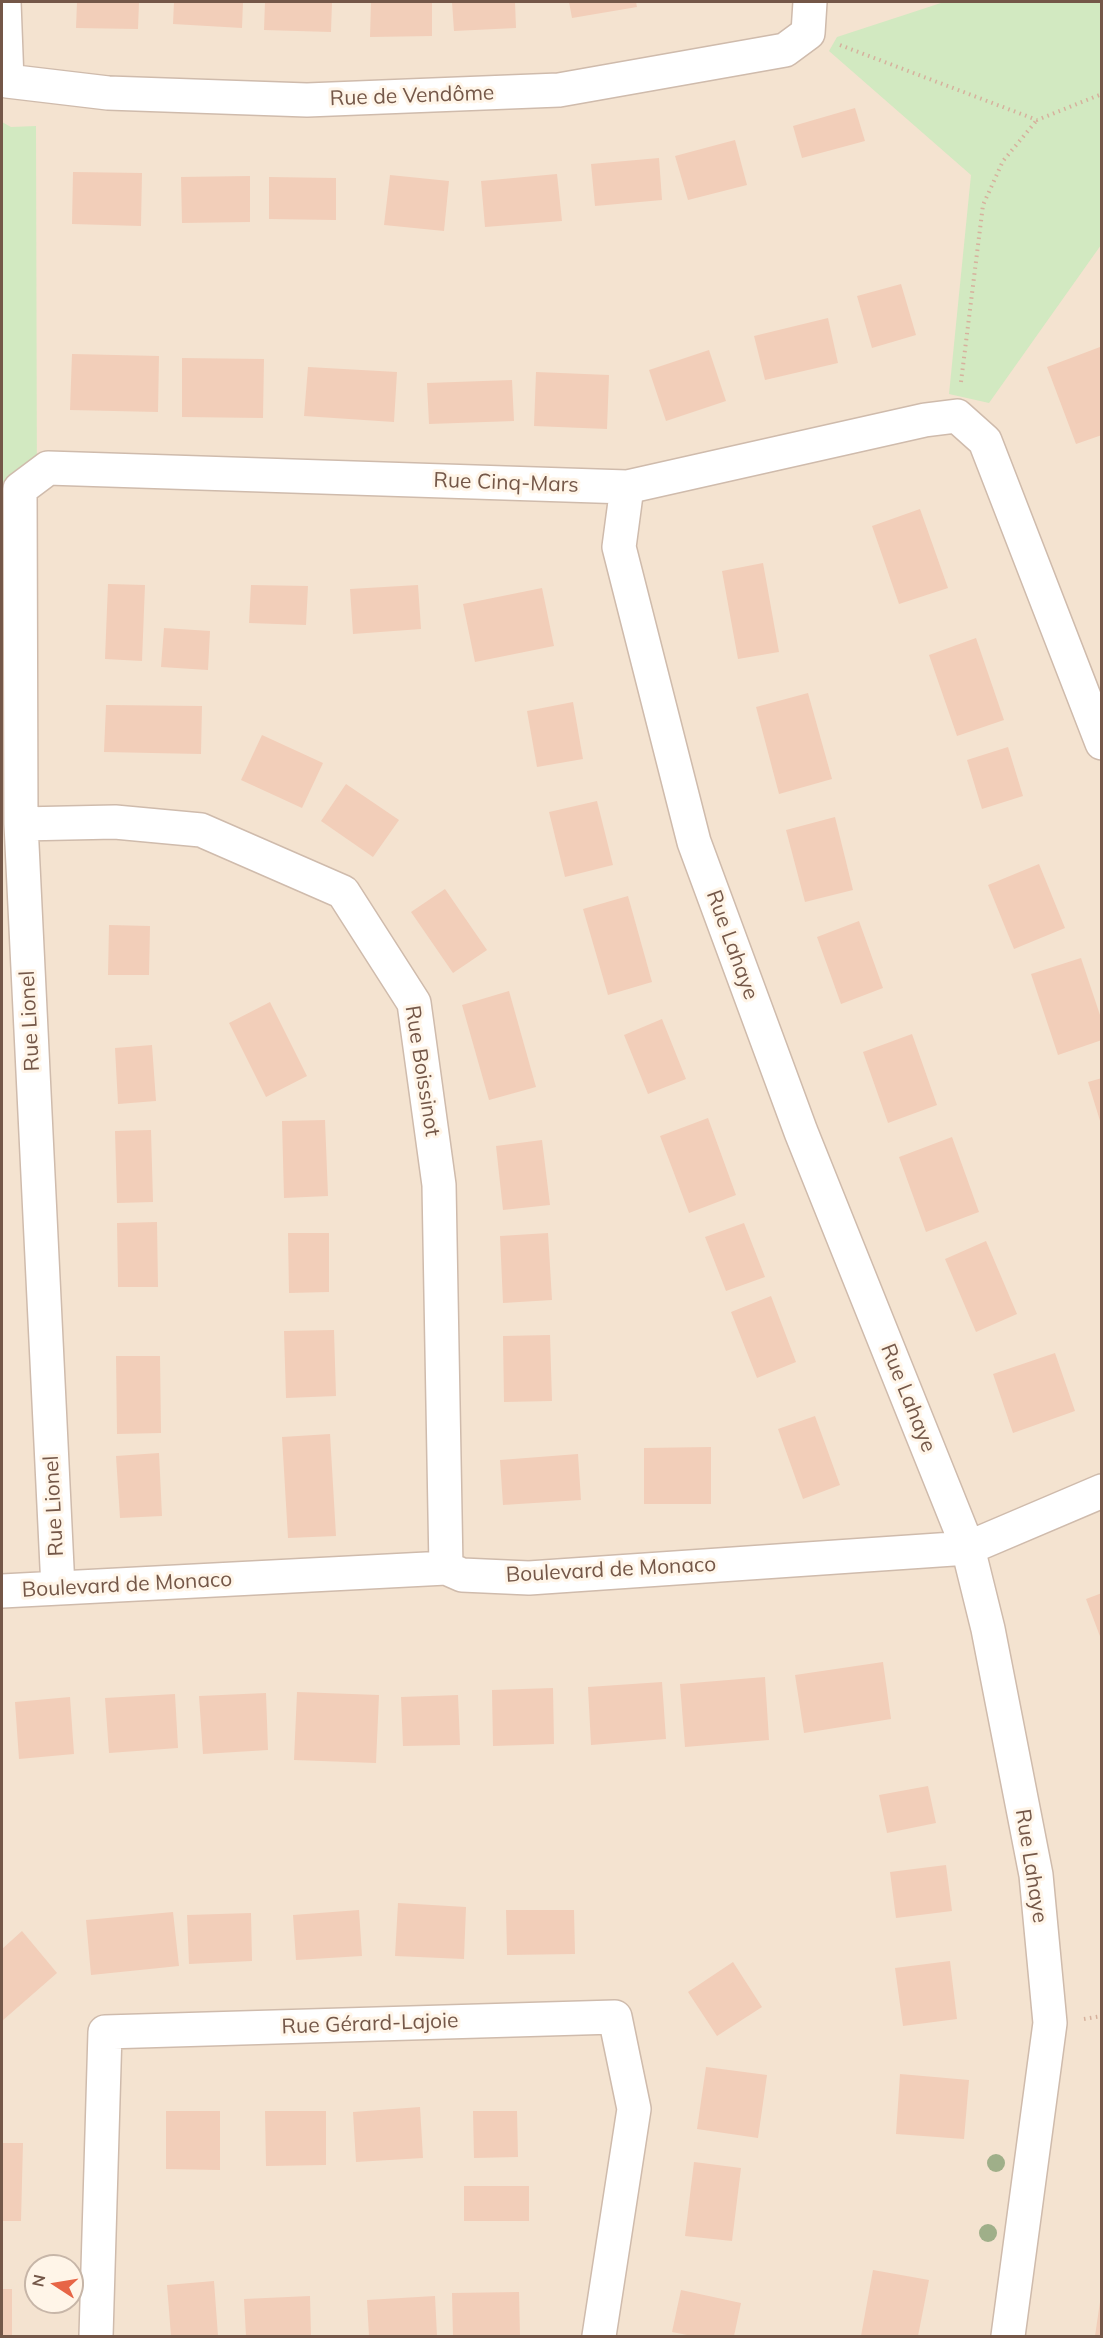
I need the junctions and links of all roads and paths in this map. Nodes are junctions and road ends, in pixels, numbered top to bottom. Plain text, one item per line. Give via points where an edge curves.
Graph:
1 (4, 2) edge
2 (809, 17) edge
3 (1101, 94) edge
4 (1037, 120) junction
5 (957, 416) junction
6 (48, 468) joint
7 (627, 487) junction
8 (1101, 743) edge
9 (21, 824) junction
10 (1101, 1491) edge
11 (968, 1548) junction
12 (446, 1568) junction
13 (58, 1588) junction
14 (2, 1591) edge
15 (96, 2337) edge
16 (599, 2337) edge
17 (1008, 2337) edge

1 - 2 street, Rue de Vendôme via 7,81 108,93 307,100 559,90 785,50
2 - 4 path
3 - 4 path
4 - 5 path via 1003,161 983,205
5 - 7 street, Rue Cinq-Mars
5 - 8 street via 986,441
6 - 7 street, Rue Cinq-Mars
6 - 9 street, Rue Lionel via 20,489
7 - 11 street, Rue Lahaye via 619,547 694,842 801,1132
9 - 12 street, Rue Boissinot via 115,822 201,830 343,892 414,1003 439,1185
9 - 13 street, Rue Lionel
10 - 11 street, Boulevard de Monaco
11 - 12 street, Boulevard de Monaco via 528,1578 462,1575
11 - 17 street, Rue Lahaye via 988,1629 1036,1875 1050,2023
12 - 13 street, Boulevard de Monaco
13 - 14 street, Boulevard de Monaco
15 - 16 street, Rue Gérard-Lajoie via 105,2032 615,2017 634,2109

